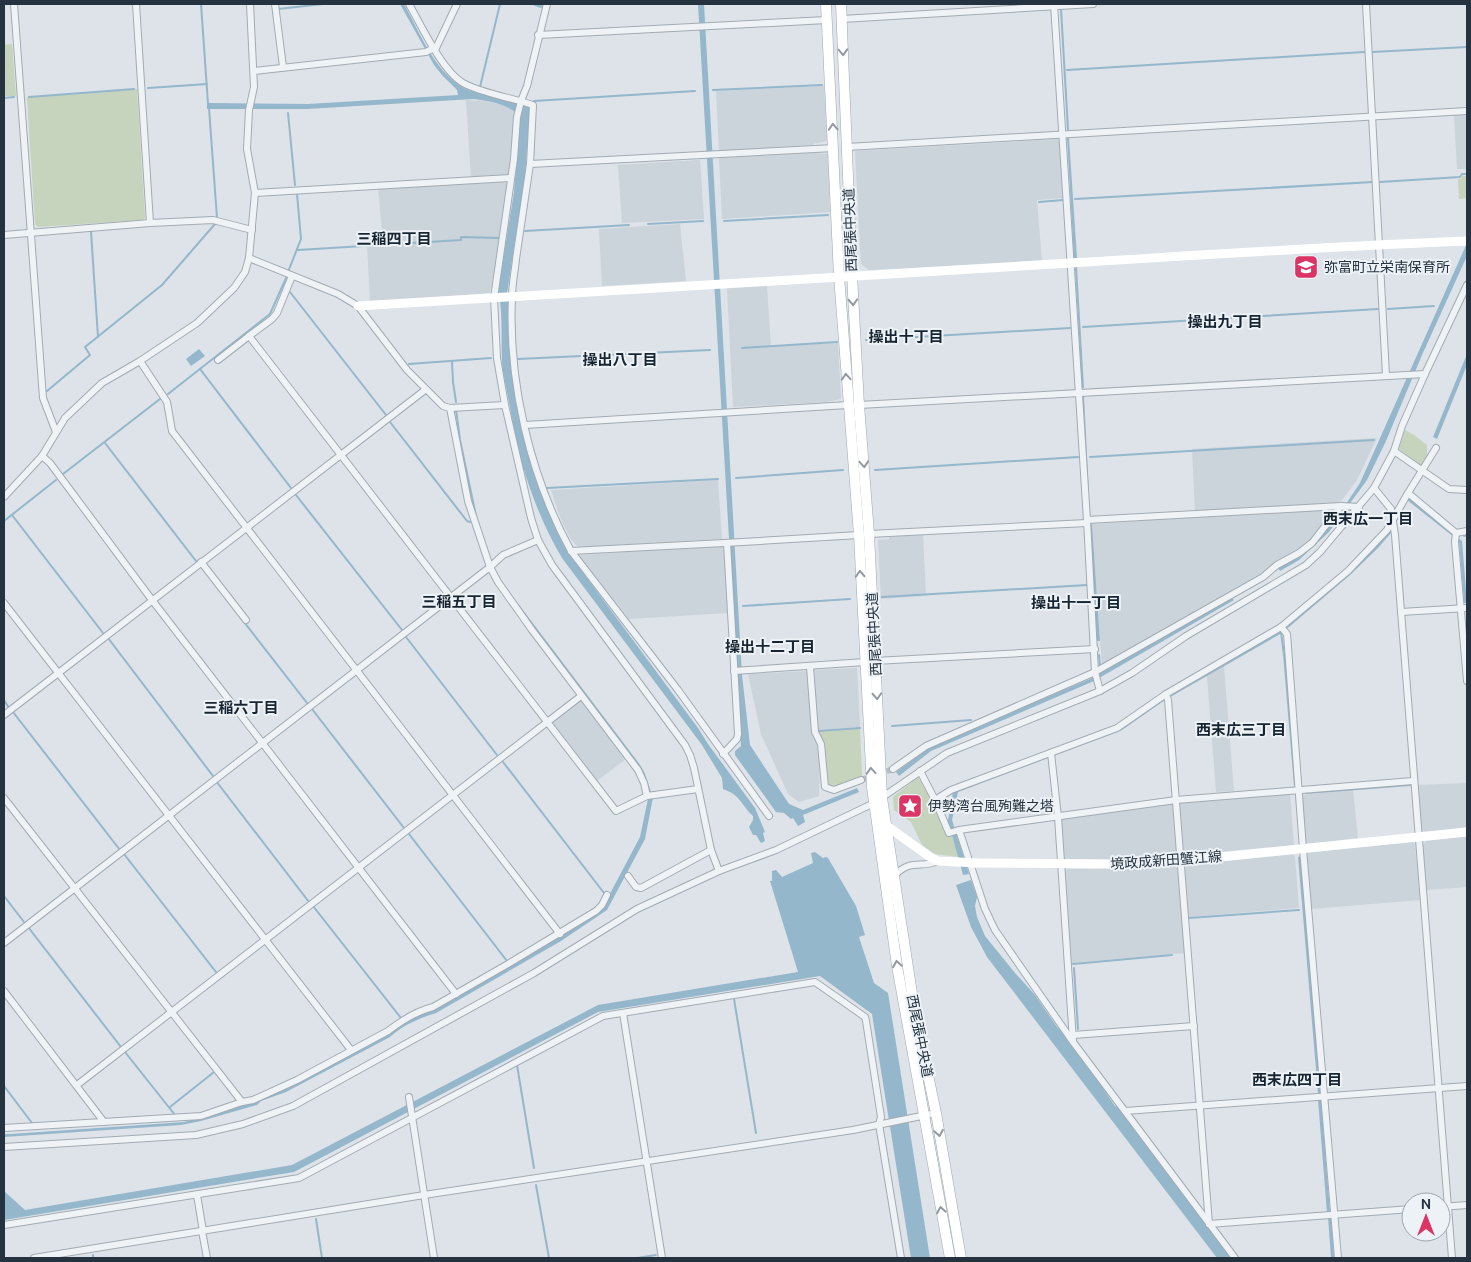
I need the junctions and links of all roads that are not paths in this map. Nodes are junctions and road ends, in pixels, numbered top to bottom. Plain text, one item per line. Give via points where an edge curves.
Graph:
1 (14, 4) edge
2 (136, 4) edge
3 (250, 4) edge
4 (275, 4) edge
5 (409, 4) edge
6 (457, 4) edge
7 (546, 4) edge
8 (826, 4) edge
9 (841, 4) edge
10 (1093, 4) edge
11 (1366, 4) edge
12 (1054, 5) edge
13 (842, 19) junction
14 (827, 20) junction
15 (538, 35) junction
16 (435, 49) junction
17 (283, 68) junction
18 (254, 71) junction
19 (521, 101) junction
20 (1467, 112) edge
21 (1372, 116) junction
22 (1062, 134) junction
23 (847, 147) junction
24 (834, 148) junction
25 (530, 164) junction
26 (510, 178) junction
27 (255, 193) junction
28 (150, 223) junction
29 (252, 230) junction
30 (31, 232) junction
31 (4, 234) edge
32 (1467, 240) edge
33 (1379, 244) junction
34 (248, 258) junction
35 (1070, 263) junction
36 (852, 275) junction
37 (292, 276) junction
38 (839, 276) junction
39 (1467, 286) edge
40 (511, 296) junction
41 (496, 298) junction
42 (358, 306) junction
43 (249, 336) junction
44 (218, 360) dead end
45 (140, 361) junction
46 (1425, 374) junction
47 (1386, 375) junction
48 (425, 390) junction
49 (1079, 393) junction
50 (505, 405) junction
51 (848, 405) junction
52 (859, 405) junction
53 (450, 408) junction
54 (525, 425) junction
55 (56, 432) junction
56 (1436, 448) dead end
57 (1394, 451) junction
58 (341, 454) junction
59 (42, 456) junction
60 (1422, 471) junction
61 (1374, 488) junction
62 (1467, 490) edge
63 (1408, 493) junction
64 (4, 497) edge
65 (1341, 506) junction
66 (1359, 506) junction
67 (1087, 521) junction
68 (1393, 524) junction
69 (247, 527) junction
70 (1467, 530) edge
71 (1456, 533) junction
72 (864, 534) junction
73 (538, 540) junction
74 (726, 543) junction
75 (571, 551) junction
76 (202, 562) junction
77 (1294, 563) junction
78 (490, 567) junction
79 (451, 596) junction
80 (152, 600) junction
81 (4, 603) edge
82 (1464, 608) edge
83 (1401, 612) junction
84 (246, 620) dead end
85 (1281, 627) junction
86 (1094, 649) junction
87 (870, 661) junction
88 (810, 667) junction
89 (357, 669) junction
90 (735, 671) junction
91 (1095, 672) junction
92 (58, 673) junction
93 (1467, 681) edge
94 (1100, 691) junction
95 (581, 696) junction
96 (1167, 697) junction
97 (4, 715) edge
98 (547, 722) junction
99 (263, 743) junction
100 (723, 754) junction
101 (1052, 756) junction
102 (893, 769) tunnel mouth
103 (920, 771) junction
104 (861, 780) tunnel mouth
105 (1413, 781) junction
106 (698, 789) junction
107 (1300, 789) junction
108 (453, 795) junction
109 (647, 796) junction
110 (4, 798) edge
111 (878, 800) junction
112 (935, 800) junction
113 (1176, 800) junction
114 (168, 816) junction
115 (769, 816) dead end
116 (1058, 817) junction
117 (877, 819) junction
118 (886, 826) junction
119 (959, 830) junction
120 (1467, 832) edge
121 (1419, 837) junction
122 (1303, 849) junction
123 (711, 850) junction
124 (938, 861) junction
125 (1181, 861) junction
126 (1061, 864) junction
127 (359, 868) junction
128 (719, 871) junction
129 (894, 875) junction
130 (628, 876) dead end
131 (74, 888) junction
132 (607, 895) dead end
133 (560, 934) junction
134 (265, 940) junction
135 (4, 942) edge
136 (4, 991) edge
137 (456, 994) junction
138 (171, 1013) junction
139 (623, 1013) junction
140 (1194, 1026) junction
141 (1073, 1038) junction
142 (351, 1050) junction
143 (77, 1085) junction
144 (1467, 1086) edge
145 (1438, 1088) junction
146 (1324, 1096) junction
147 (410, 1097) dead end
148 (242, 1102) junction
149 (1200, 1106) junction
150 (1125, 1111) junction
151 (926, 1115) junction
152 (412, 1118) junction
153 (104, 1122) junction
154 (881, 1123) junction
155 (4, 1128) edge
156 (4, 1147) edge
157 (646, 1162) junction
158 (1443, 1192) edge
159 (197, 1195) junction
160 (424, 1195) junction
161 (1467, 1205) edge
162 (1451, 1206) edge
163 (1401, 1210) edge
164 (1334, 1214) junction
165 (1209, 1224) junction
166 (4, 1225) edge
167 (203, 1231) junction
168 (1450, 1242) edge
169 (34, 1258) edge
170 (206, 1258) edge
171 (434, 1258) edge
172 (662, 1258) edge
173 (901, 1258) edge
174 (950, 1258) edge
175 (961, 1258) edge
176 (1236, 1258) edge
177 (1338, 1258) edge
178 (1452, 1258) edge

1 - 30 street
2 - 28 street
3 - 18 street
4 - 17 street
5 - 16 street
6 - 16 street
7 - 15 street
8 - 14 main road, 西尾張中央道
9 - 13 main road, 西尾張中央道
10 - 12 street
11 - 21 street
12 - 13 street
12 - 22 street
13 -> 23 main road, 西尾張中央道
14 - 15 street
24 -> 14 main road, 西尾張中央道
15 - 19 street
16 - 17 street
16 - 19 street via 440,60 462,82
17 - 18 street
18 - 27 street via 247,149
19 - 25 street via 532,105
19 - 26 street
20 - 21 street
21 - 22 street
21 - 33 street
22 - 23 street
22 - 35 street
23 - 36 main road, 西尾張中央道
24 - 25 street
24 - 38 main road, 西尾張中央道
25 - 40 street
26 - 27 street
26 - 41 street
27 - 29 street
28 - 29 street via 213,220
28 - 30 street
29 - 34 street
30 - 31 street
30 - 55 street via 43,398
32 - 33 street
33 - 35 street
33 - 47 street
34 - 37 street
34 - 45 street via 245,272 234,288 197,323
35 - 36 street
35 - 49 street
36 - 38 street
36 -> 52 main road, 西尾張中央道
37 - 42 street via 338,294
37 - 43 street via 277,313
38 - 40 street
51 -> 38 main road, 西尾張中央道
39 - 46 street
40 - 41 street
40 - 54 street via 514,367
41 - 42 street
41 - 50 street via 497,358
42 - 48 street
43 - 44 street
43 - 58 street
45 - 55 street via 102,383 65,418
45 - 69 street via 167,402 172,431
46 - 47 street
46 - 57 street
47 - 49 street
48 - 53 street
48 - 58 street
49 - 52 street
49 - 67 street
50 - 53 street
50 - 73 street via 526,502
51 - 54 street
51 - 72 main road, 西尾張中央道
52 -> 72 main road, 西尾張中央道
53 - 78 street via 468,501
54 - 75 street via 542,489
55 - 59 street
56 - 60 street
57 - 60 street
57 - 61 street
58 - 69 street
58 - 79 street
59 - 64 street
59 - 80 street
60 - 62 street via 1449,489
60 - 63 street
61 - 66 street
61 - 68 street via 1390,509
63 - 68 street
63 - 71 street
65 - 66 street
65 - 67 street
65 - 77 street
66 - 77 street via 1320,552
67 - 72 street
67 - 86 street
68 - 83 street
68 - 85 street via 1354,566
69 - 76 street
69 - 89 street
70 - 71 street
71 - 82 street
72 - 74 street
72 - 87 main road, 西尾張中央道
73 - 78 street via 503,555
73 - 106 street via 573,596 685,745
74 - 75 street
74 - 90 street
75 - 100 street
76 - 80 street
76 - 84 street
77 - 91 street via 1277,565 1263,577
77 - 94 street via 1132,673
78 - 79 street
78 - 95 street
79 - 89 street
79 - 98 street
80 - 92 street
80 - 99 street
81 - 92 street
82 - 83 street
82 - 93 street
83 - 105 street
85 - 96 street
85 - 107 street via 1287,634
86 - 87 street
86 - 91 street
87 - 88 street
87 - 111 main road, 西尾張中央道
88 - 90 street
88 - 104 street via 815,732 821,744 825,787 834,790
89 - 99 street
89 - 108 street
90 - 100 street via 738,734
91 - 94 street
91 - 102 street via 926,746
92 - 97 street
92 - 114 street
94 - 103 street via 947,752
95 - 98 street
95 - 109 street via 638,770
96 - 101 street via 1117,728
96 - 113 street
98 - 108 street
98 - 109 street via 616,811
99 - 114 street
99 - 127 street
100 - 115 street
101 - 112 street via 951,790
101 - 116 street
103 - 111 street
103 - 112 street
105 - 107 street
105 - 121 street
106 - 109 street
106 - 123 street
107 - 113 street
107 - 122 street
108 - 127 street
108 - 133 street
110 - 131 street
111 - 117 main road, 西尾張中央道
111 - 118 main road, 西尾張中央道
111 - 128 street via 776,850
112 - 119 street via 949,833
113 - 116 street
113 - 125 street
114 - 131 street
114 - 134 street
116 - 119 street
116 - 126 street
117 - 118 street, 境政成新田蟹江線
151 -> 117 main road, 西尾張中央道 via 897,966
118 - 124 street, 境政成新田蟹江線
118 - 129 main road, 西尾張中央道
119 - 141 street via 995,930
120 - 121 street, 境政成新田蟹江線
121 - 122 street, 境政成新田蟹江線
121 - 145 street
122 - 125 street, 境政成新田蟹江線
122 - 146 street
123 - 128 street
123 - 130 street via 641,888 636,887
124 - 126 street, 境政成新田蟹江線, bridge
124 - 129 street via 909,865
125 - 126 street, 境政成新田蟹江線
125 - 140 street
126 - 141 street
127 - 134 street
127 - 137 street
128 - 156 street via 637,909 534,973 293,1106 243,1124 196,1135
129 - 151 main road, 西尾張中央道 via 916,1013
131 - 135 street
131 - 138 street
132 - 133 street via 596,911
133 - 137 street
134 - 138 street
134 - 142 street
136 - 143 street
137 - 142 street
138 - 143 street
138 - 148 street
139 - 152 street via 603,1016
139 - 154 street via 815,982 865,1017
139 - 157 street
140 - 141 street
140 - 149 street
141 - 150 street
142 - 148 street via 297,1080
143 - 153 street
144 - 145 street
145 - 146 street
145 - 158 street
146 - 149 street
146 - 164 street
147 - 152 street
148 - 153 street via 201,1116
149 - 150 street
149 - 165 street
150 - 165 street
151 - 154 street
174 -> 151 main road, 西尾張中央道
151 -> 175 main road, 西尾張中央道
152 - 159 street via 299,1178
152 - 160 street
153 - 155 street
154 - 157 street
154 - 173 street
157 - 160 street
157 - 172 street
159 - 166 street
159 - 167 street
160 - 167 street
160 - 171 street
161 - 162 street
163 - 164 street
164 - 165 street
164 - 177 street
165 - 176 street
167 - 169 street
167 - 170 street
168 - 178 street

